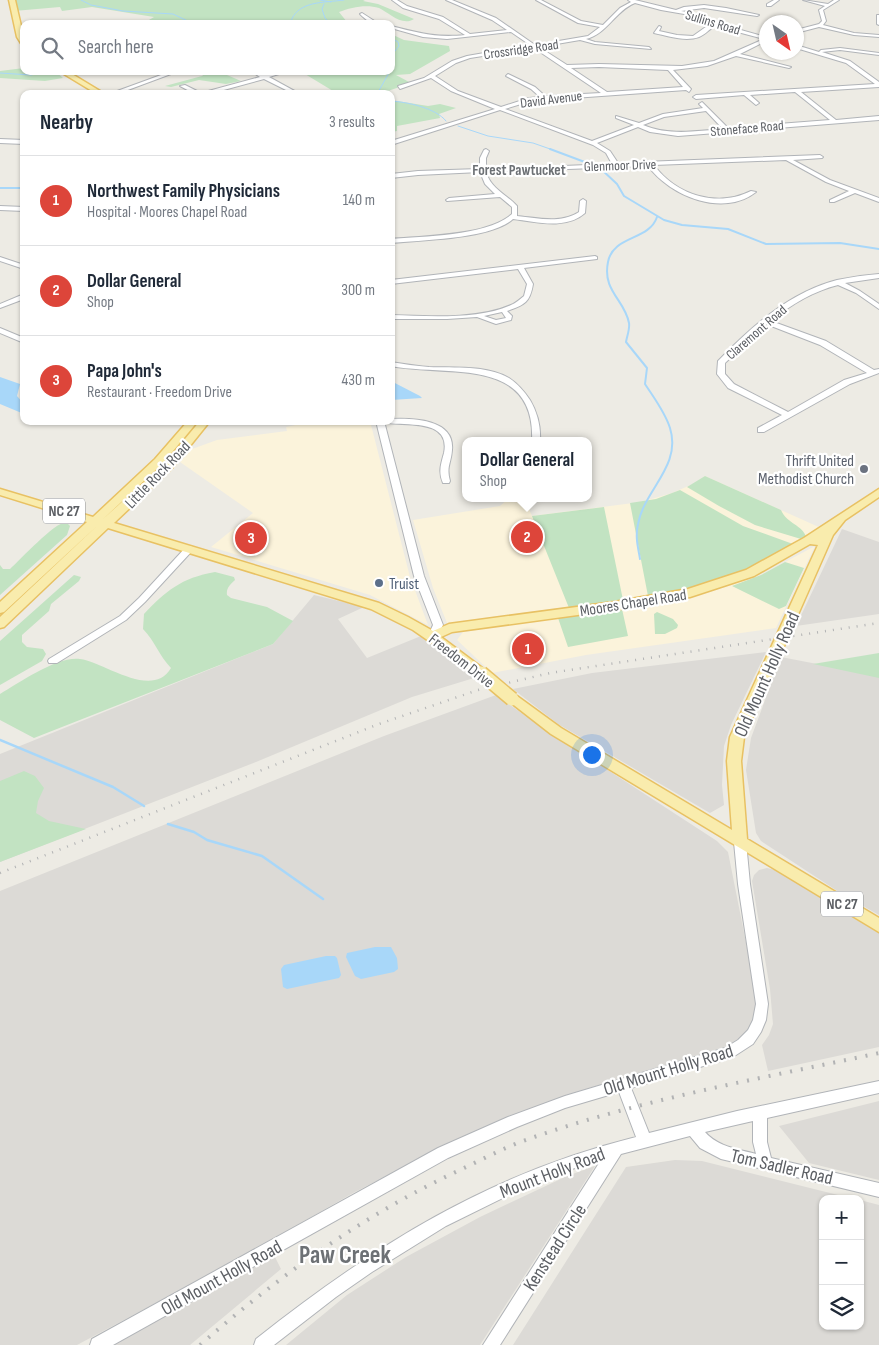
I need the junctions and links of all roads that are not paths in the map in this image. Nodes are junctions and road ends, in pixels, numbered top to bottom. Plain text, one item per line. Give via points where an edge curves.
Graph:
1 (12, 0) edge
2 (394, 0) edge
3 (448, 0) edge
4 (538, 0) edge
5 (777, 0) edge
6 (805, 0) edge
7 (837, 0) edge
8 (632, 1) edge
9 (769, 5) dead end
10 (829, 5) junction
11 (675, 12) junction
12 (362, 14) dead end
13 (757, 16) dead end
14 (879, 16) edge
15 (369, 20) edge
16 (715, 24) junction
17 (879, 24) edge
18 (603, 26) junction
19 (820, 26) junction
20 (659, 27) dead end
21 (395, 28) edge
22 (510, 30) junction
23 (804, 30) edge
24 (470, 36) junction
25 (879, 36) edge
26 (20, 37) edge
27 (759, 37) edge
28 (582, 40) junction
29 (759, 42) edge
30 (535, 47) junction
31 (649, 48) dead end
32 (804, 48) edge
33 (819, 52) junction
34 (735, 54) junction
35 (879, 54) edge
36 (566, 67) junction
37 (669, 68) junction
38 (789, 68) dead end
39 (69, 75) edge
40 (166, 75) edge
41 (262, 75) edge
42 (273, 75) edge
43 (508, 75) dead end
44 (431, 76) junction
45 (266, 77) junction
46 (129, 82) dead end
47 (137, 85) junction
48 (879, 85) edge
49 (183, 86) dead end
50 (400, 87) dead end
51 (687, 88) junction
52 (95, 90) edge
53 (123, 90) edge
54 (192, 90) edge
55 (216, 90) edge
56 (290, 90) edge
57 (796, 90) junction
58 (605, 93) junction
59 (746, 94) junction
60 (543, 97) junction
61 (696, 97) junction
62 (756, 103) dead end
63 (499, 109) junction
64 (707, 109) junction
65 (618, 117) dead end
66 (879, 118) edge
67 (834, 121) junction
68 (637, 125) junction
69 (727, 130) junction
70 (0, 141) edge
71 (20, 142) edge
72 (395, 142) edge
73 (395, 142) edge
74 (592, 143) junction
75 (408, 146) dead end
76 (486, 151) dead end
77 (820, 157) dead end
78 (786, 158) junction
79 (650, 164) junction
80 (616, 165) junction
81 (483, 171) junction
82 (395, 176) edge
83 (854, 191) junction
84 (753, 192) dead end
85 (500, 195) junction
86 (449, 200) dead end
87 (879, 200) edge
88 (583, 201) dead end
89 (832, 202) dead end
90 (0, 208) edge
91 (20, 209) edge
92 (514, 216) junction
93 (395, 241) edge
94 (595, 258) dead end
95 (0, 259) edge
96 (20, 266) edge
97 (520, 267) junction
98 (879, 276) edge
99 (395, 282) edge
100 (838, 282) junction
101 (20, 298) edge
102 (0, 306) edge
103 (879, 307) edge
104 (395, 317) edge
105 (765, 320) junction
106 (0, 330) edge
107 (20, 339) edge
108 (395, 365) edge
109 (875, 371) edge
110 (788, 415) junction
111 (395, 421) edge
112 (190, 425) edge
113 (202, 425) edge
114 (381, 425) edge
115 (761, 430) dead end
116 (536, 437) edge
117 (446, 481) dead end
118 (0, 492) edge
119 (879, 492) edge
120 (840, 520) junction
121 (95, 521) junction
122 (107, 524) junction
123 (808, 540) junction
124 (824, 542) junction
125 (189, 549) junction
126 (0, 609) edge
127 (0, 624) edge
128 (433, 636) junction
129 (53, 661) dead end
130 (740, 842) junction
131 (879, 926) edge
132 (623, 1084) junction
133 (879, 1087) edge
134 (760, 1112) junction
135 (692, 1129) junction
136 (645, 1141) junction
137 (616, 1149) junction
138 (766, 1164) junction
139 (879, 1190) edge
140 (98, 1345) edge
141 (262, 1345) edge
142 (491, 1345) edge

1 - 26 main road
2 - 24 street via 405,7 441,18
3 - 22 street via 488,16
4 - 18 street via 580,22
5 - 9 street
6 - 10 street
7 - 10 street
8 - 11 street, Sullins Road
8 - 18 street, Crossridge Road via 622,6
10 - 19 street via 821,10 824,21
11 - 13 street via 689,5 713,3
11 - 16 street, Sullins Road via 691,14
12 - 15 street
14 - 17 street
16 - 20 street via 693,36 656,32
16 - 27 street, Sullins Road
18 - 28 street, Crossridge Road
19 - 23 street
19 - 25 street
21 - 24 street via 426,37
22 - 24 street
22 - 30 street
28 - 30 street, Crossridge Road
28 - 31 street
29 - 34 street
30 - 36 street
30 - 44 street, Crossridge Road via 464,58
32 - 33 street
33 - 35 street via 840,49
33 - 48 street via 854,64
34 - 37 street via 708,65
34 - 38 street
36 - 37 street via 603,64
36 - 58 street
37 - 51 street
39 - 52 main road
40 - 47 street
41 - 45 street
42 - 45 street
43 - 60 street
44 - 50 street, Crossridge Road
44 - 63 street via 453,91
45 - 55 street
45 - 56 street
46 - 47 street
47 - 53 street
48 - 57 street
49 - 54 street
51 - 58 street, David Avenue
51 - 61 street
57 - 59 street
57 - 67 street
58 - 60 street, David Avenue
59 - 61 street
59 - 62 street
60 - 63 street, David Avenue
61 - 64 street
63 - 72 street, David Avenue
63 - 74 street
64 - 68 street via 671,113
64 - 69 street
65 - 68 street, Stoneface Road
66 - 67 street, Stoneface Road
67 - 69 street, Stoneface Road
68 - 69 street, Stoneface Road via 672,134
68 - 74 street
70 - 71 street
73 - 75 street
74 - 80 street via 608,152
76 - 81 street
77 - 78 street, Glenmoor Drive
78 - 79 street, Glenmoor Drive
78 - 83 street via 816,176
79 - 80 street, Glenmoor Drive
79 - 84 street via 662,180 704,200 735,201
80 - 81 street, Glenmoor Drive
81 - 82 street, Glenmoor Drive
81 - 85 street via 487,184
83 - 87 street
83 - 89 street
85 - 86 street
85 - 92 street via 514,207
88 - 92 street via 582,213 568,220
90 - 91 street
92 - 93 street via 489,230
94 - 97 street
95 - 96 street
97 - 99 street
97 - 104 street via 530,284 530,292 504,311 509,316 504,321 496,322 476,315
98 - 100 street, Claremont Road
100 - 103 street
100 - 105 street, Claremont Road via 798,298
101 - 102 street
105 - 109 street via 823,343
105 - 110 street, Claremont Road via 721,363 720,372 731,386
106 - 107 street
108 - 116 street via 486,373 505,378 524,393 535,424
109 - 110 street via 838,386
110 - 115 street
111 - 117 street via 427,423 446,436 449,446 444,470
112 - 121 main road, Little Rock Road via 159,461
113 - 122 main road, Little Rock Road via 169,465
114 - 128 street via 419,576 438,626
118 - 121 main road, Freedom Drive / NC 27
119 - 120 main road
120 - 123 main road, Moores Chapel Road
120 - 124 main road, Old Mount Holly Road
121 - 122 main road, Freedom Drive / NC 27
121 - 126 main road, Little Rock Road
122 - 125 main road, Freedom Drive / NC 27
122 - 127 main road, Little Rock Road
123 - 124 main road
123 - 128 main road, Moores Chapel Road via 750,573 696,591 614,606 449,628
124 - 130 main road, Old Mount Holly Road via 738,737 734,761
125 - 128 main road, Freedom Drive / NC 27 via 362,601 406,619
125 - 129 street via 123,618
128 - 130 main road, Freedom Drive / NC 27, bridge via 556,731
130 - 131 main road, Freedom Drive / NC 27
130 - 132 street, Old Mount Holly Road via 762,1004 761,1020 744,1045 728,1053
132 - 136 street
132 - 140 street, Old Mount Holly Road via 513,1122 443,1153
133 - 134 street, Mount Holly Road
134 - 135 street, Mount Holly Road
134 - 138 street via 760,1142
135 - 136 street, Mount Holly Road
135 - 138 street, Tom Sadler Road via 710,1147
136 - 137 street, Mount Holly Road
137 - 141 street, Mount Holly Road via 530,1177 463,1208 363,1268
137 - 142 street, Kenstead Circle
138 - 139 street, Tom Sadler Road

